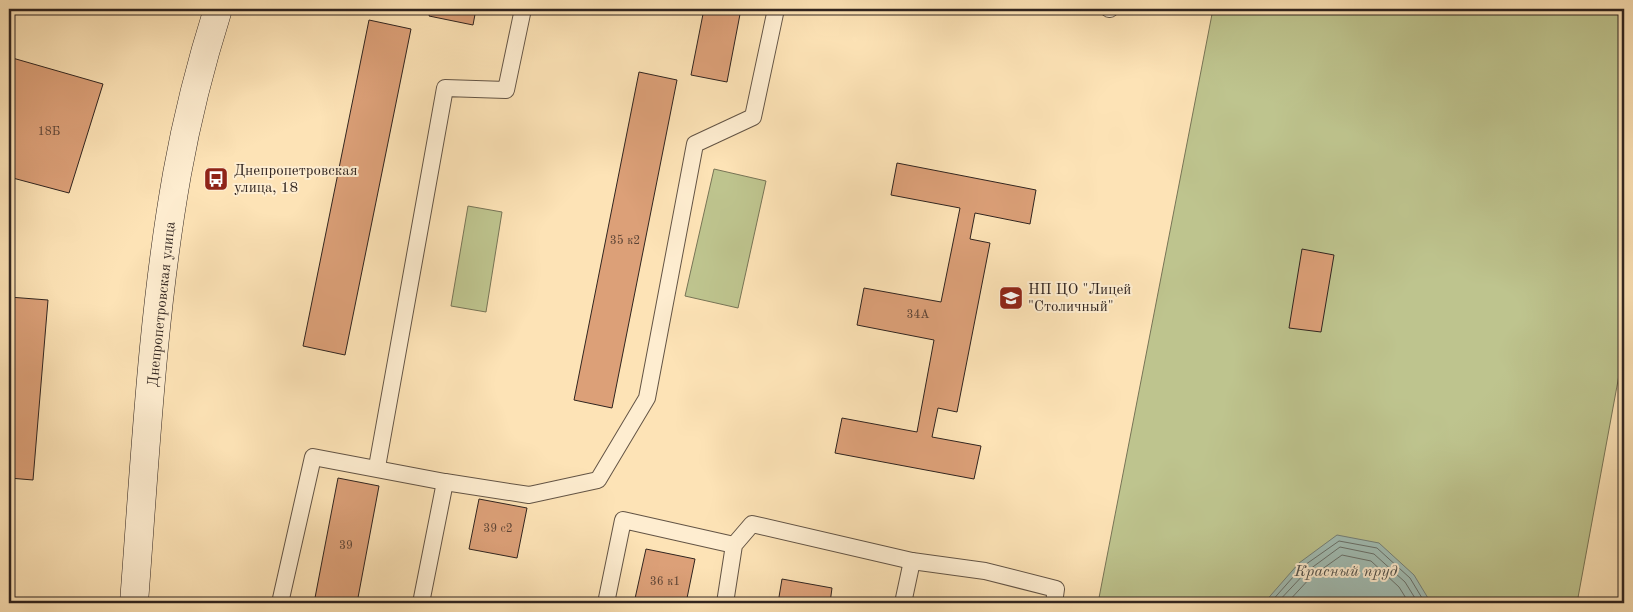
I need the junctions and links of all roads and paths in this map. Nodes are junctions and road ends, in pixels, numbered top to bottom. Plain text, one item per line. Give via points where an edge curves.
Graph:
1 (218, 9) edge
2 (523, 9) edge
3 (776, 9) edge
4 (377, 468) junction
5 (445, 482) junction
6 (734, 546) junction
7 (912, 562) junction
8 (134, 603) edge
9 (280, 603) edge
10 (421, 603) edge
11 (606, 603) edge
12 (725, 603) edge
13 (903, 603) edge
14 (1054, 603) edge

1 - 8 street, Днепропетровская улица via 198,73 177,173 165,255 154,347
2 - 4 lane via 506,90 445,88
3 - 5 lane via 753,117 695,144 647,398 598,480 529,495
4 - 5 lane
4 - 9 lane via 313,457
5 - 10 lane
6 - 7 lane via 752,524
6 - 11 lane via 623,520
6 - 12 lane
7 - 13 lane
7 - 14 lane via 985,571 1056,589

